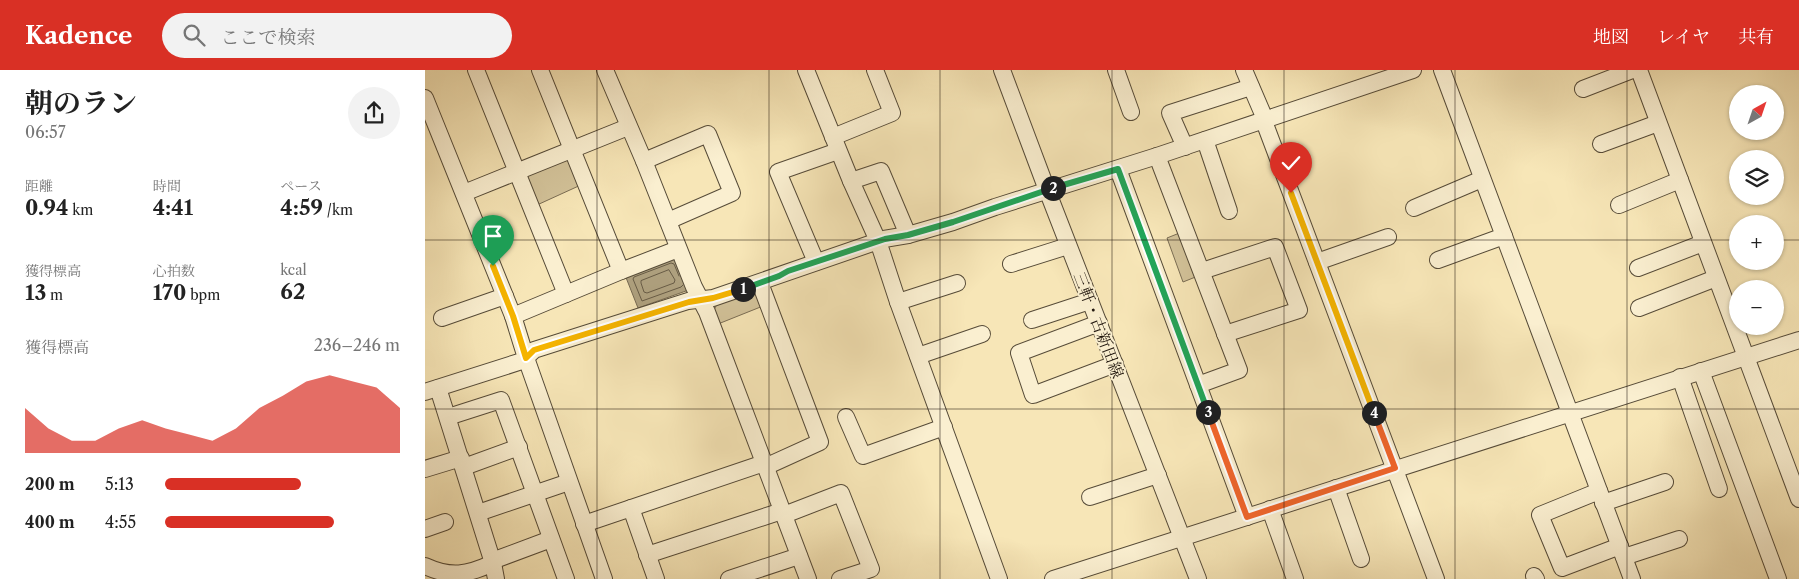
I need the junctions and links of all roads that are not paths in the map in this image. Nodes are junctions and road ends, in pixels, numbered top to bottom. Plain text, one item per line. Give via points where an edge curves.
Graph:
1 (476, 70) edge
2 (541, 70) edge
3 (605, 70) edge
4 (806, 70) edge
5 (875, 70) edge
6 (1002, 70) edge
7 (1116, 70) edge
8 (1244, 70) edge
9 (1413, 70) edge
10 (1442, 70) edge
11 (1632, 70) edge
12 (1639, 70) edge
13 (1251, 87) junction
14 (1583, 89) dead end
15 (425, 98) edge
16 (1131, 112) dead end
17 (1265, 119) junction
18 (1659, 123) junction
19 (628, 127) junction
20 (1205, 140) junction
21 (836, 144) junction
22 (1601, 144) dead end
23 (1185, 147) junction
24 (573, 150) junction
25 (1157, 156) junction
26 (644, 161) junction
27 (1118, 169) junction
28 (517, 172) junction
29 (1482, 179) junction
30 (1680, 180) junction
31 (851, 181) junction
32 (1047, 190) junction
33 (464, 193) junction
34 (1619, 205) dead end
35 (1414, 208) dead end
36 (1229, 211) dead end
37 (668, 221) junction
38 (908, 235) junction
39 (1503, 236) junction
40 (1388, 237) dead end
41 (878, 241) junction
42 (1703, 243) junction
43 (1068, 246) junction
44 (678, 250) junction
45 (1438, 260) dead end
46 (816, 262) junction
47 (1317, 262) junction
48 (1011, 264) dead end
49 (1638, 268) dead end
50 (621, 271) junction
51 (1202, 271) junction
52 (1716, 278) junction
53 (760, 283) junction
54 (957, 283) dead end
55 (566, 294) junction
56 (505, 296) junction
57 (701, 300) junction
58 (1089, 300) junction
59 (898, 302) junction
60 (1639, 308) dead end
61 (513, 316) junction
62 (442, 318) dead end
63 (1032, 320) dead end
64 (1099, 323) junction
65 (982, 334) dead end
66 (1225, 334) junction
67 (1799, 340) edge
68 (918, 356) junction
69 (1745, 357) junction
70 (526, 358) junction
71 (1115, 364) junction
72 (1701, 371) junction
73 (1680, 377) junction
74 (1198, 385) junction
75 (431, 390) edge
76 (1569, 413) junction
77 (846, 416) dead end
78 (448, 417) junction
79 (944, 427) junction
80 (519, 447) junction
81 (462, 462) junction
82 (765, 465) junction
83 (1395, 468) junction
84 (425, 469) edge
85 (1795, 474) edge
86 (1157, 475) junction
87 (569, 482) junction
88 (1665, 482) dead end
89 (1336, 488) junction
90 (1719, 489) dead end
91 (535, 494) junction
92 (1090, 497) dead end
93 (1601, 497) junction
94 (1799, 499) edge
95 (631, 508) junction
96 (1270, 509) junction
97 (478, 513) junction
98 (783, 513) junction
99 (1247, 517) junction
100 (445, 522) dead end
101 (584, 524) junction
102 (425, 530) edge
103 (551, 538) junction
104 (1182, 538) junction
105 (1679, 539) dead end
106 (1622, 552) junction
107 (647, 555) junction
108 (799, 556) junction
109 (1361, 560) dead end
110 (425, 566) edge
111 (494, 568) edge
112 (566, 579) edge
113 (604, 579) edge
114 (656, 579) edge
115 (729, 579) edge
116 (808, 579) edge
117 (840, 579) edge
118 (999, 579) edge
119 (1053, 579) edge
120 (1198, 579) edge
121 (1295, 579) edge
122 (1436, 579) edge
123 (1631, 579) edge
124 (1778, 579) edge

1 - 28 street
2 - 24 street
3 - 19 street
4 - 21 street
5 - 21 street via 892,113
6 - 32 street, 三軒・古新田線
7 - 16 street
8 - 13 street
9 - 17 street
10 - 29 street
11 - 14 street
12 - 18 street
13 - 17 street
13 - 23 street via 1170,114
15 - 33 street
17 - 20 street
17 - 47 street
18 - 22 street
18 - 30 street
19 - 24 street
19 - 26 street
20 - 23 street
20 - 36 street
21 - 31 street
21 - 46 street via 778,172
23 - 25 street
24 - 28 street
24 - 50 street
25 - 27 street
25 - 51 street
26 - 37 street
26 - 37 street via 708,134 732,193
27 - 32 street
27 - 74 street
28 - 33 street
28 - 55 street
29 - 35 street
29 - 39 street
30 - 34 street
30 - 42 street
31 - 38 street via 881,171
31 - 41 street
32 - 38 street
32 - 43 street, 三軒・古新田線
33 - 56 street
37 - 44 street
38 - 41 street
39 - 45 street
39 - 76 street
40 - 47 street
41 - 46 street
41 - 59 street
42 - 49 street
42 - 52 street
43 - 48 street
43 - 58 street, 三軒・古新田線
44 - 50 street
44 - 57 street
46 - 53 street
47 - 83 street
50 - 55 street
51 - 66 street
51 - 66 street via 1275,247 1299,310
52 - 60 street
52 - 69 street
53 - 57 street
53 - 82 street via 820,442
54 - 59 street
55 - 61 street
56 - 61 street
56 - 62 street
57 - 70 street via 534,350
57 - 82 street
58 - 63 street
58 - 64 street, 三軒・古新田線
59 - 68 street
61 - 70 street
64 - 71 street, 三軒・古新田線
64 - 71 street via 1019,352 1033,395
65 - 68 street
66 - 74 street via 1239,370
67 - 69 street
68 - 79 street
69 - 72 street
69 - 85 street
70 - 75 street
70 - 87 street
71 - 86 street, 三軒・古新田線
72 - 73 street
72 - 124 street
73 - 76 street
73 - 90 street
74 - 99 street
75 - 78 street
76 - 83 street
76 - 93 street
77 - 79 street via 863,456
78 - 80 street via 501,400
78 - 81 street
79 - 118 street
80 - 81 street
80 - 91 street
81 - 84 street
81 - 97 street
82 - 95 street
82 - 98 street
83 - 89 street
83 - 122 street
85 - 94 street
86 - 92 street
86 - 104 street, 三軒・古新田線
87 - 91 street
87 - 101 street
88 - 93 street
89 - 96 street
89 - 109 street
91 - 97 street
91 - 103 street
93 - 106 street
93 - 106 street via 1540,515 1562,568
95 - 101 street
95 - 107 street
96 - 99 street
96 - 121 street
97 - 111 street
98 - 107 street
98 - 108 street
98 - 117 street via 841,493 871,569
99 - 104 street
100 - 102 street
101 - 113 street
103 - 111 street
103 - 112 street
104 - 119 street
104 - 120 street, 三軒・古新田線
105 - 106 street
106 - 123 street
107 - 114 street
108 - 115 street
108 - 116 street
110 - 111 street via 437,572 455,574

